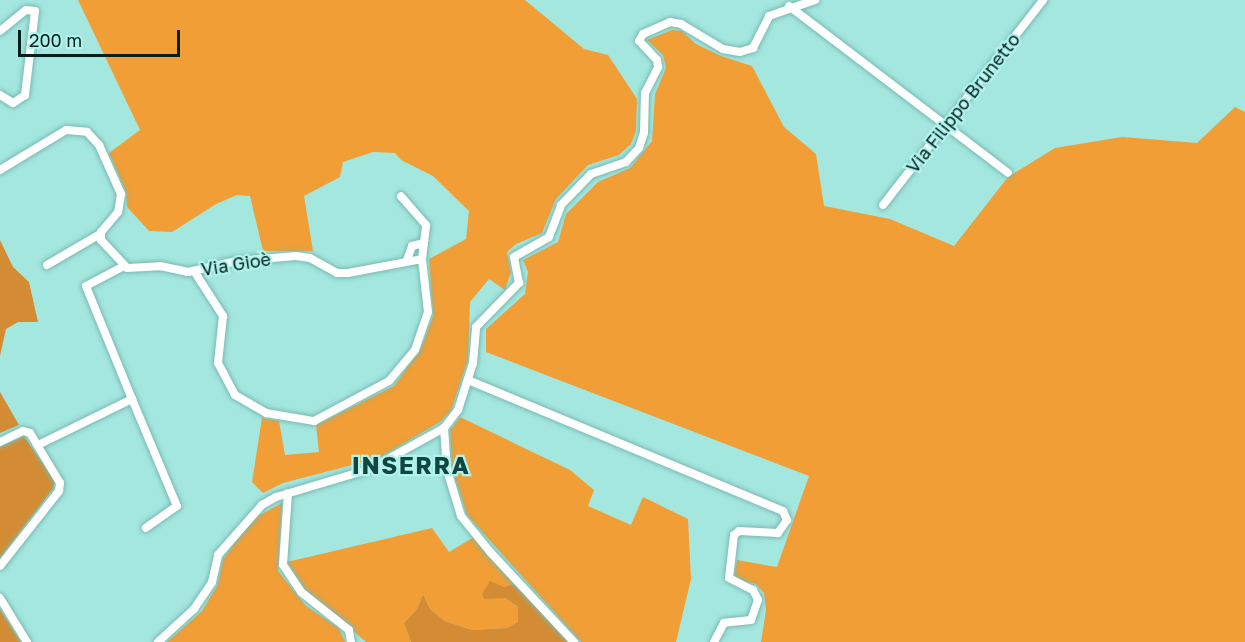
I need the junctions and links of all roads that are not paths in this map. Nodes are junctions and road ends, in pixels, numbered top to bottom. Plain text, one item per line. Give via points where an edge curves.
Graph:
1 (814, 0) edge
2 (1043, 0) edge
3 (789, 6) junction
4 (0, 31) edge
5 (0, 95) edge
6 (945, 125) junction
7 (0, 170) edge
8 (1008, 173) dead end
9 (401, 196) dead end
10 (883, 205) dead end
11 (100, 234) junction
12 (424, 243) junction
13 (422, 259) junction
14 (407, 260) junction
15 (47, 265) dead end
16 (124, 266) junction
17 (194, 271) junction
18 (468, 380) junction
19 (132, 399) junction
20 (444, 428) junction
21 (0, 442) edge
22 (38, 445) junction
23 (288, 493) junction
24 (146, 528) dead end
25 (0, 566) edge
26 (0, 598) edge
27 (27, 642) edge
28 (158, 642) edge
29 (351, 642) edge
30 (574, 642) edge
31 (714, 642) edge

1 - 3 street
2 - 6 street, Via Filippo Brunetto
3 - 6 street
3 - 18 street via 769,16 753,48 740,52 723,49 670,22 643,34 639,41 657,60 658,67 645,93 644,133 639,148 626,162 591,174 561,205 549,237 514,257 519,283 476,327
4 - 5 street via 26,9 35,11 25,95 14,103
6 - 8 street
6 - 10 street, Via Filippo Brunetto
7 - 11 street via 66,130 87,132 99,145 121,194 118,212
9 - 12 street via 426,225
11 - 15 street
11 - 16 street via 102,242
12 - 13 street
12 - 14 street via 412,246
13 - 14 street, Via Gioè
13 - 17 street via 428,312 416,350 389,381 314,421 266,413 235,395 218,363 223,316
14 - 17 street, Via Gioè via 337,273 310,258 288,256 237,261
16 - 17 street, Via Gioè
16 - 19 street via 86,286
18 - 20 street via 458,410
18 - 31 street via 783,511 787,520 778,533 739,531 734,536 729,578 753,590 758,600 751,620 724,623
19 - 22 street
19 - 24 street via 177,506
20 - 23 street via 370,469
20 - 30 street via 447,470 461,516
21 - 22 street via 26,431
22 - 25 street via 58,474 59,491
23 - 28 street via 262,505 241,525 218,555 212,582 194,609
23 - 29 street via 283,565 301,592 349,630
26 - 27 street

